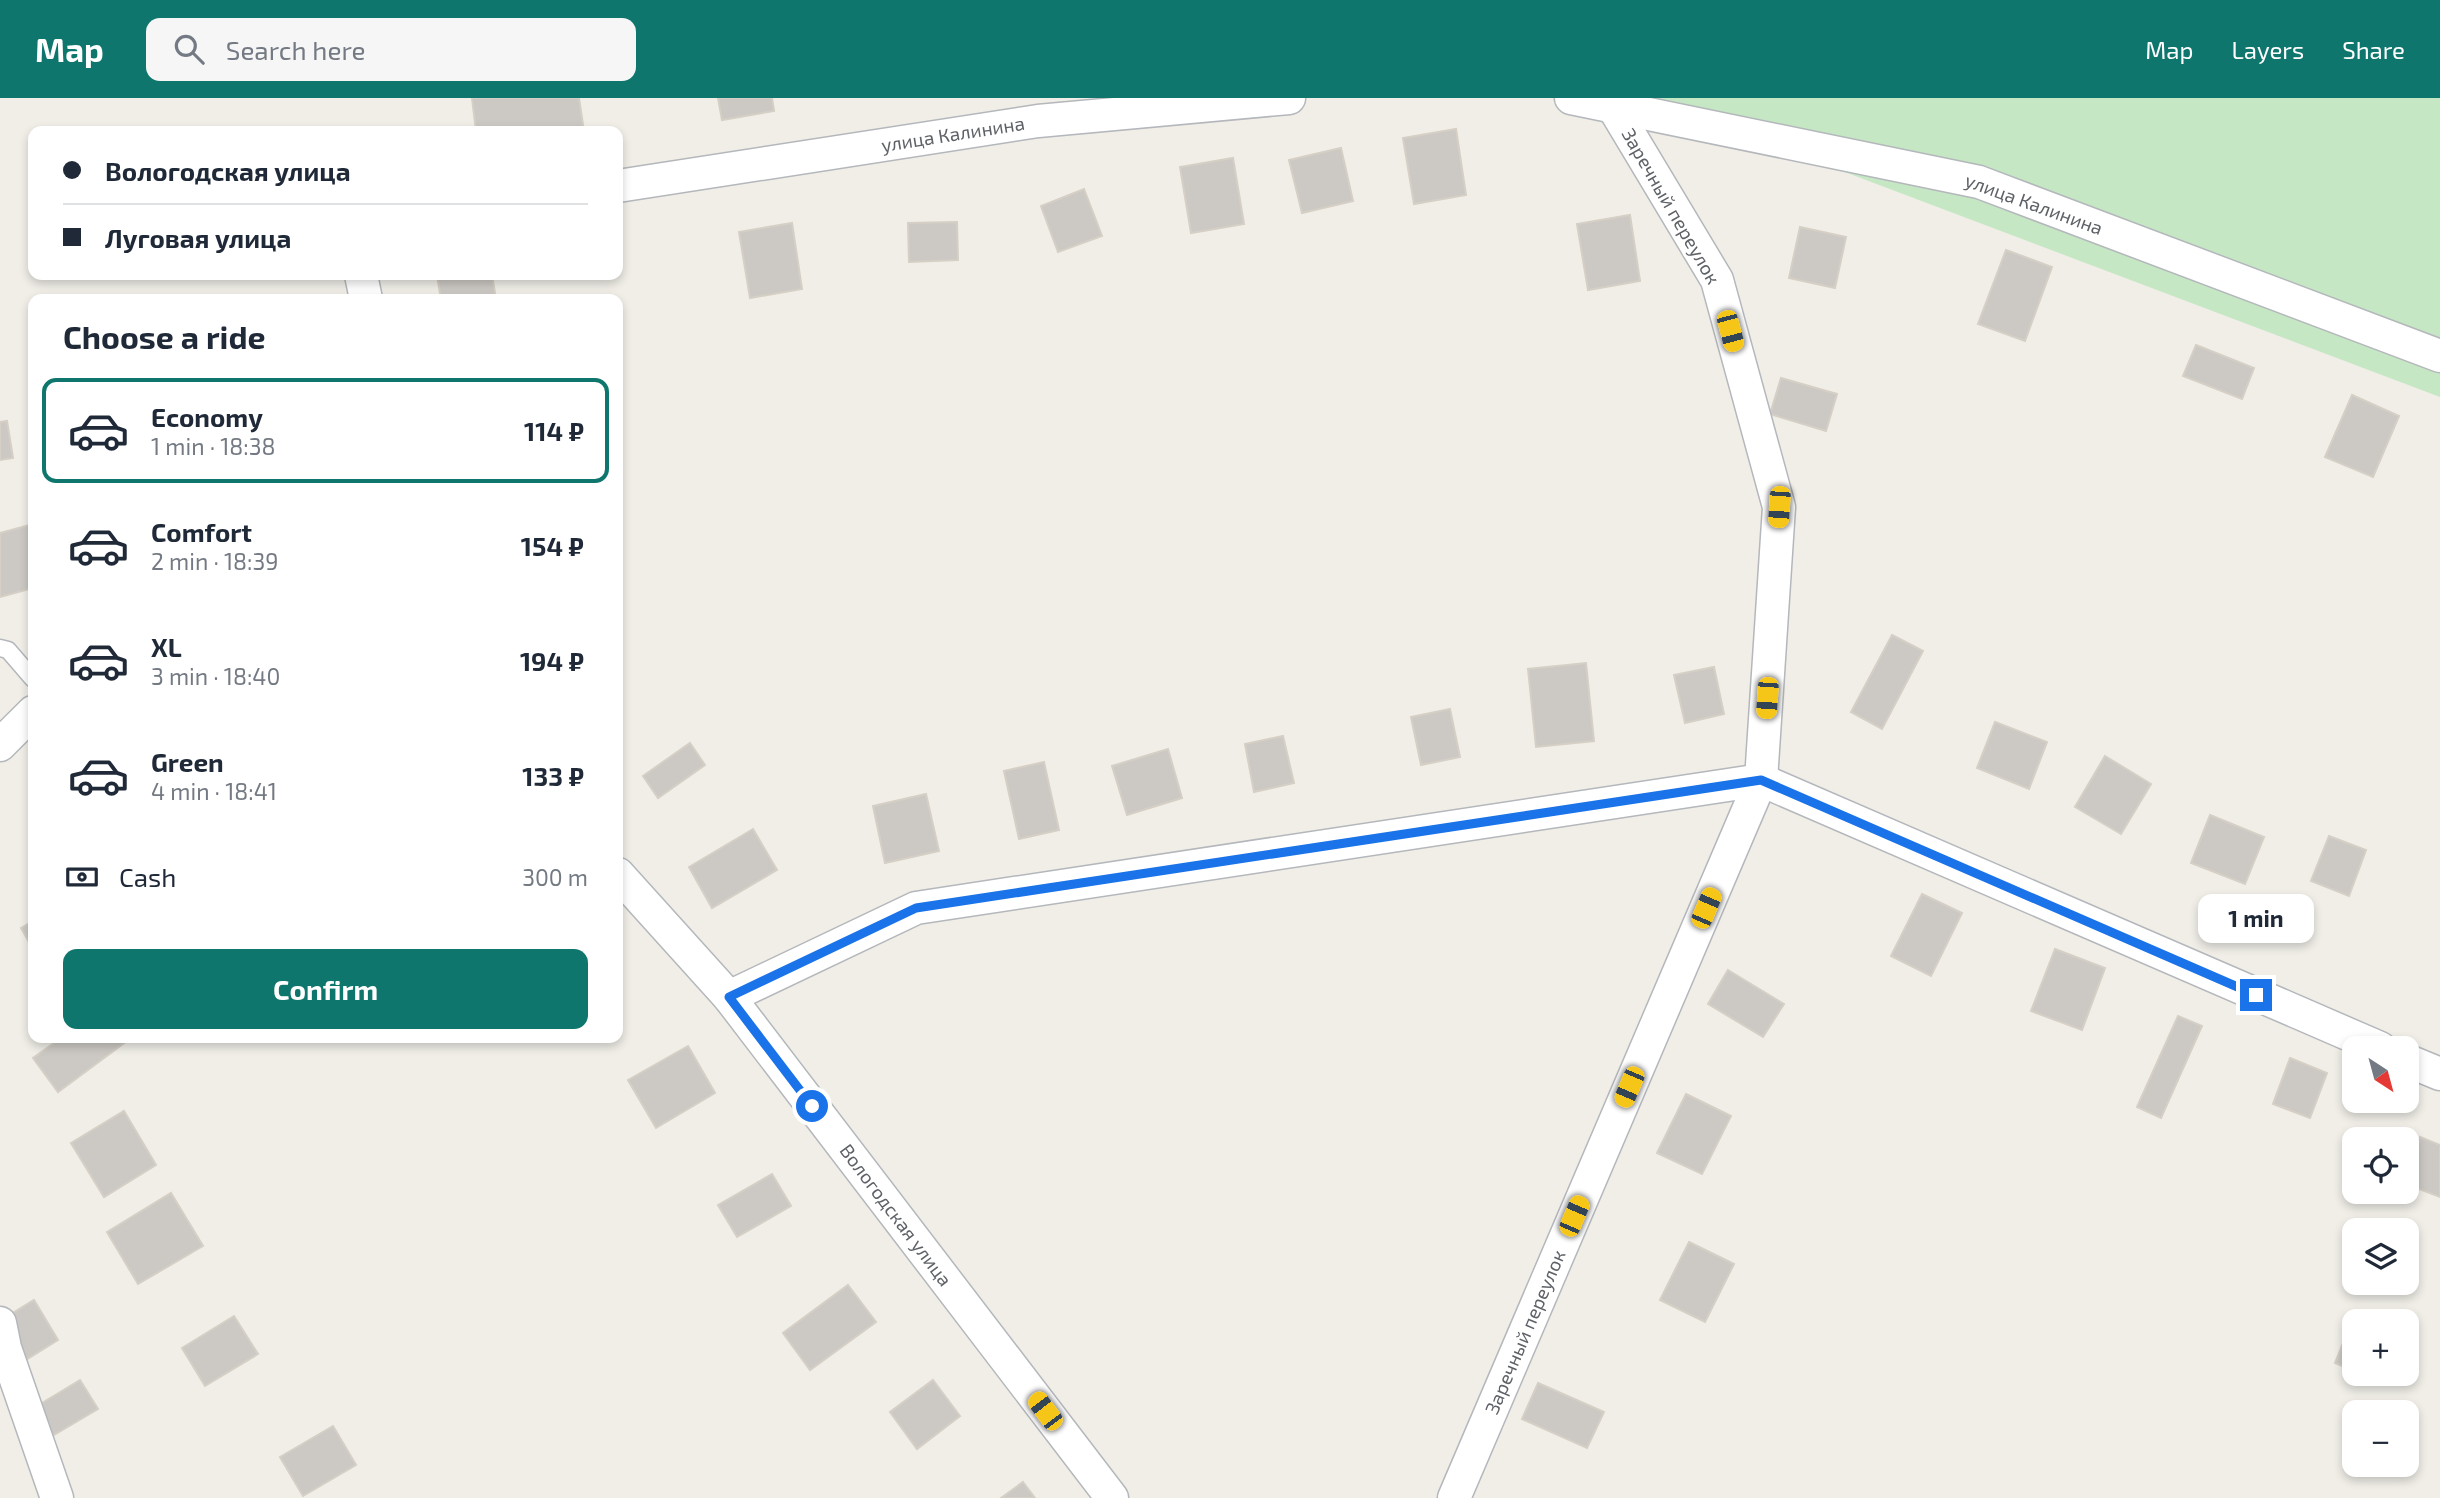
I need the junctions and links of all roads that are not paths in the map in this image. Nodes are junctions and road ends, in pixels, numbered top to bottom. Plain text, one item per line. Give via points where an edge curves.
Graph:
1 (1289, 98) edge
2 (1571, 98) edge
3 (1612, 105) junction
4 (623, 185) edge
5 (2440, 356) edge
6 (0, 648) edge
7 (28, 673) edge
8 (28, 717) edge
9 (0, 745) edge
10 (1761, 780) junction
11 (623, 880) edge
12 (729, 997) junction
13 (2352, 1036) edge
14 (2419, 1065) edge
15 (2440, 1074) edge
16 (0, 1323) edge
17 (57, 1498) edge
18 (1112, 1498) edge
19 (1454, 1498) edge

1 - 4 street, улица Калинина via 1038,121
2 - 3 street, улица Калинина
3 - 5 street, улица Калинина via 1979,181
3 - 10 street, Заречный переулок via 1717,280 1779,507
6 - 7 lane via 8,650
8 - 9 street
10 - 12 street via 916,908
10 - 13 street
10 - 19 street, Заречный переулок
11 - 12 street, Вологодская улица
12 - 18 street, Вологодская улица
14 - 15 street
16 - 17 street

